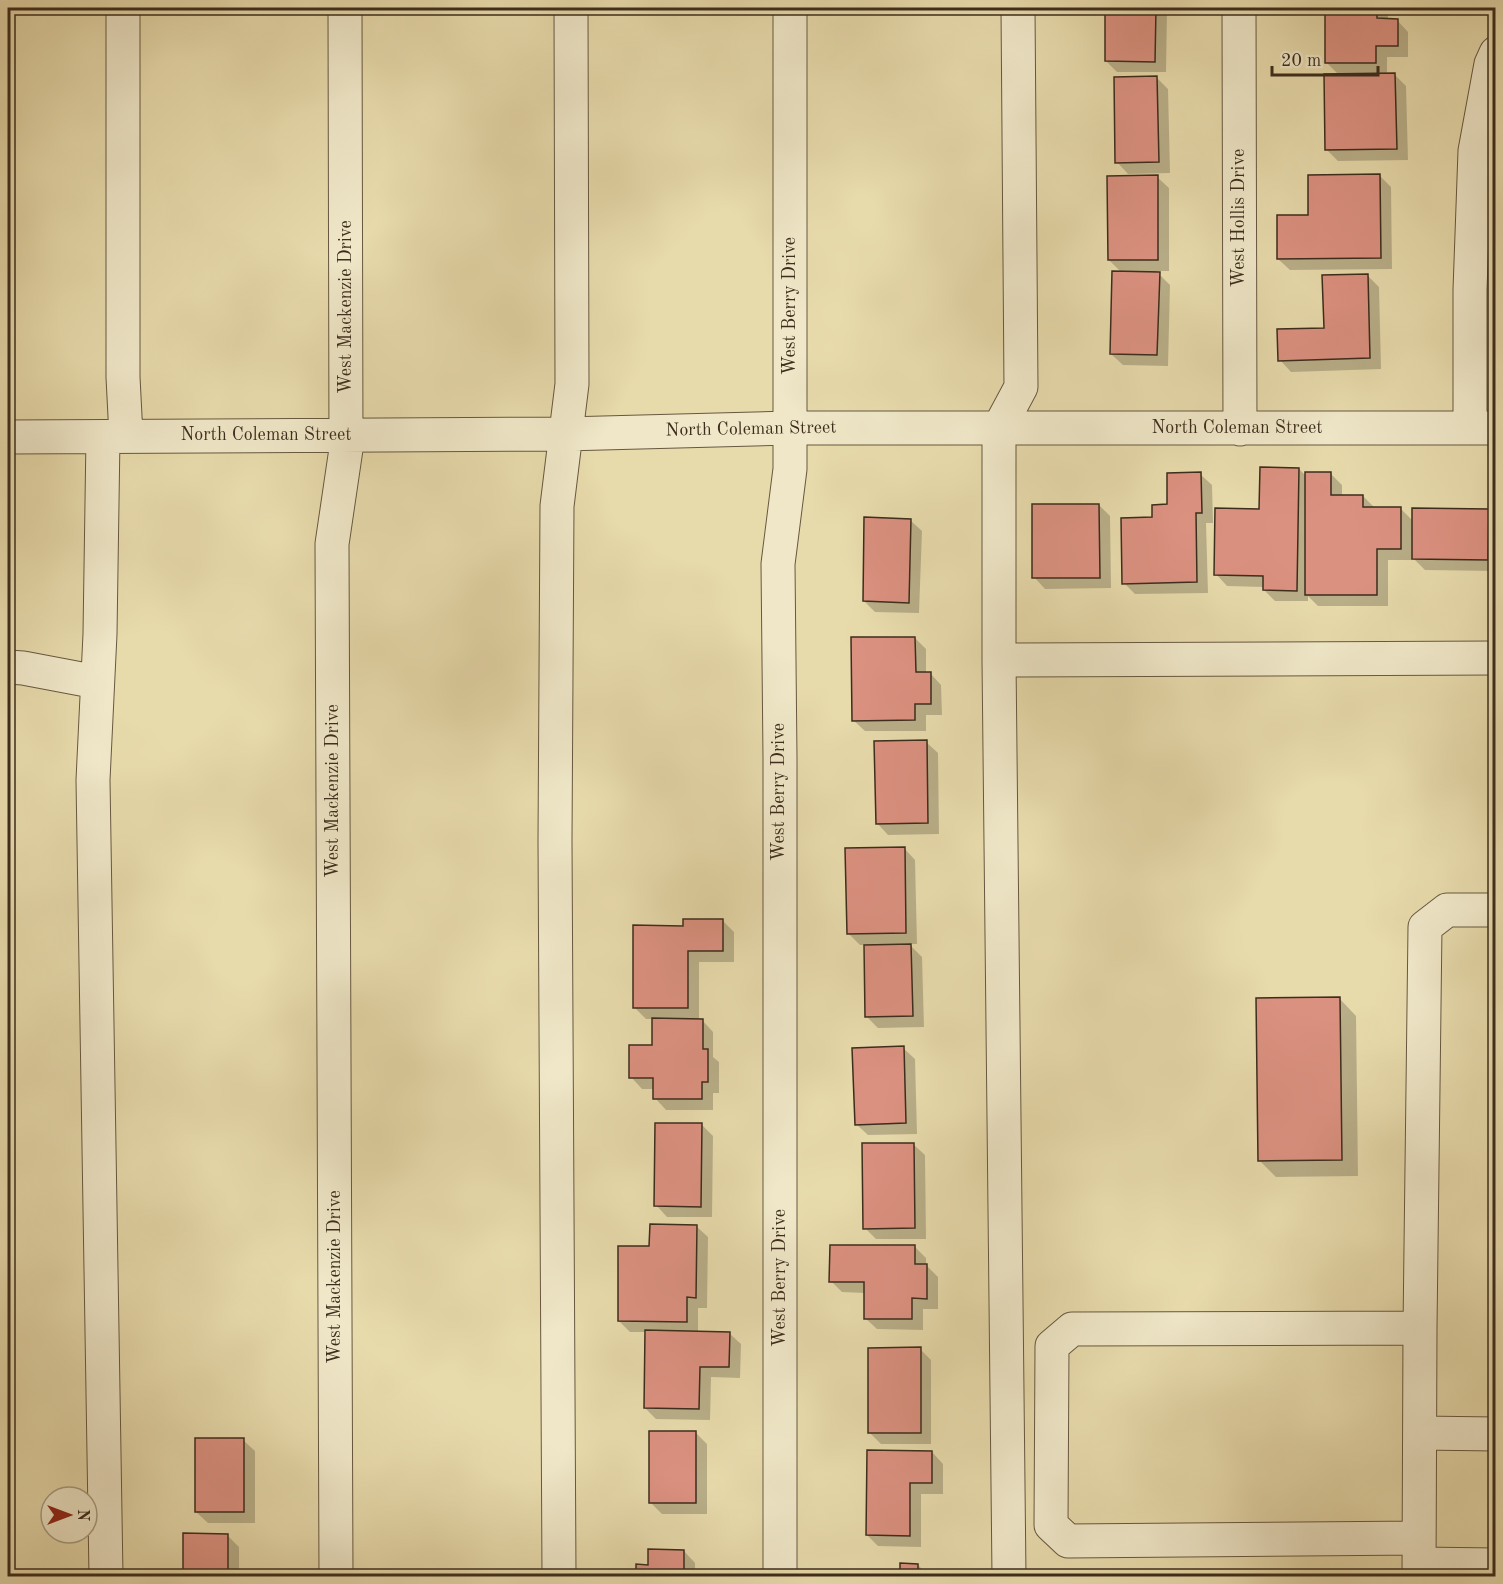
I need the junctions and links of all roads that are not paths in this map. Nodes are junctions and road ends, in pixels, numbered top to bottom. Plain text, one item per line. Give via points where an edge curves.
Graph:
1 (123, 8) edge
2 (345, 8) edge
3 (571, 8) edge
4 (790, 8) edge
5 (1018, 8) edge
6 (1239, 8) edge
7 (1496, 53) edge
8 (1484, 192) edge
9 (790, 428) junction
10 (999, 428) junction
11 (1483, 428) edge
12 (1240, 429) junction
13 (565, 434) junction
14 (346, 435) junction
15 (115, 436) junction
16 (8, 437) edge
17 (1496, 658) edge
18 (999, 660) junction
19 (8, 667) edge
20 (97, 682) junction
21 (1496, 910) edge
22 (1419, 1328) junction
23 (1419, 1433) junction
24 (1496, 1434) edge
25 (1419, 1560) edge
26 (1496, 1565) edge
27 (106, 1576) edge
28 (336, 1576) edge
29 (559, 1576) edge
30 (780, 1576) edge
31 (1009, 1576) edge

1 - 15 street via 123,377
2 - 14 street, West Mackenzie Drive
3 - 13 street via 572,384
4 - 9 street, West Berry Drive
5 - 10 street via 1021,387
6 - 12 street, West Hollis Drive
7 - 8 street via 1475,151
8 - 11 street via 1470,290
9 - 10 street, North Coleman Street
9 - 13 street, North Coleman Street
9 - 30 street, West Berry Drive via 790,469 778,564
10 - 12 street, North Coleman Street
10 - 18 street
11 - 12 street, North Coleman Street
13 - 14 street, North Coleman Street
13 - 29 street via 556,506
14 - 15 street, North Coleman Street
14 - 28 street, West Mackenzie Drive via 332,544
15 - 16 street, North Coleman Street
15 - 20 street
17 - 18 street
18 - 31 street
19 - 20 street
20 - 27 street via 93,780
21 - 22 street via 1447,910 1425,927
22 - 23 street
22 - 25 street via 1072,1329 1052,1346 1051,1513 1051,1525 1068,1541
23 - 24 street
23 - 25 street
25 - 26 street

